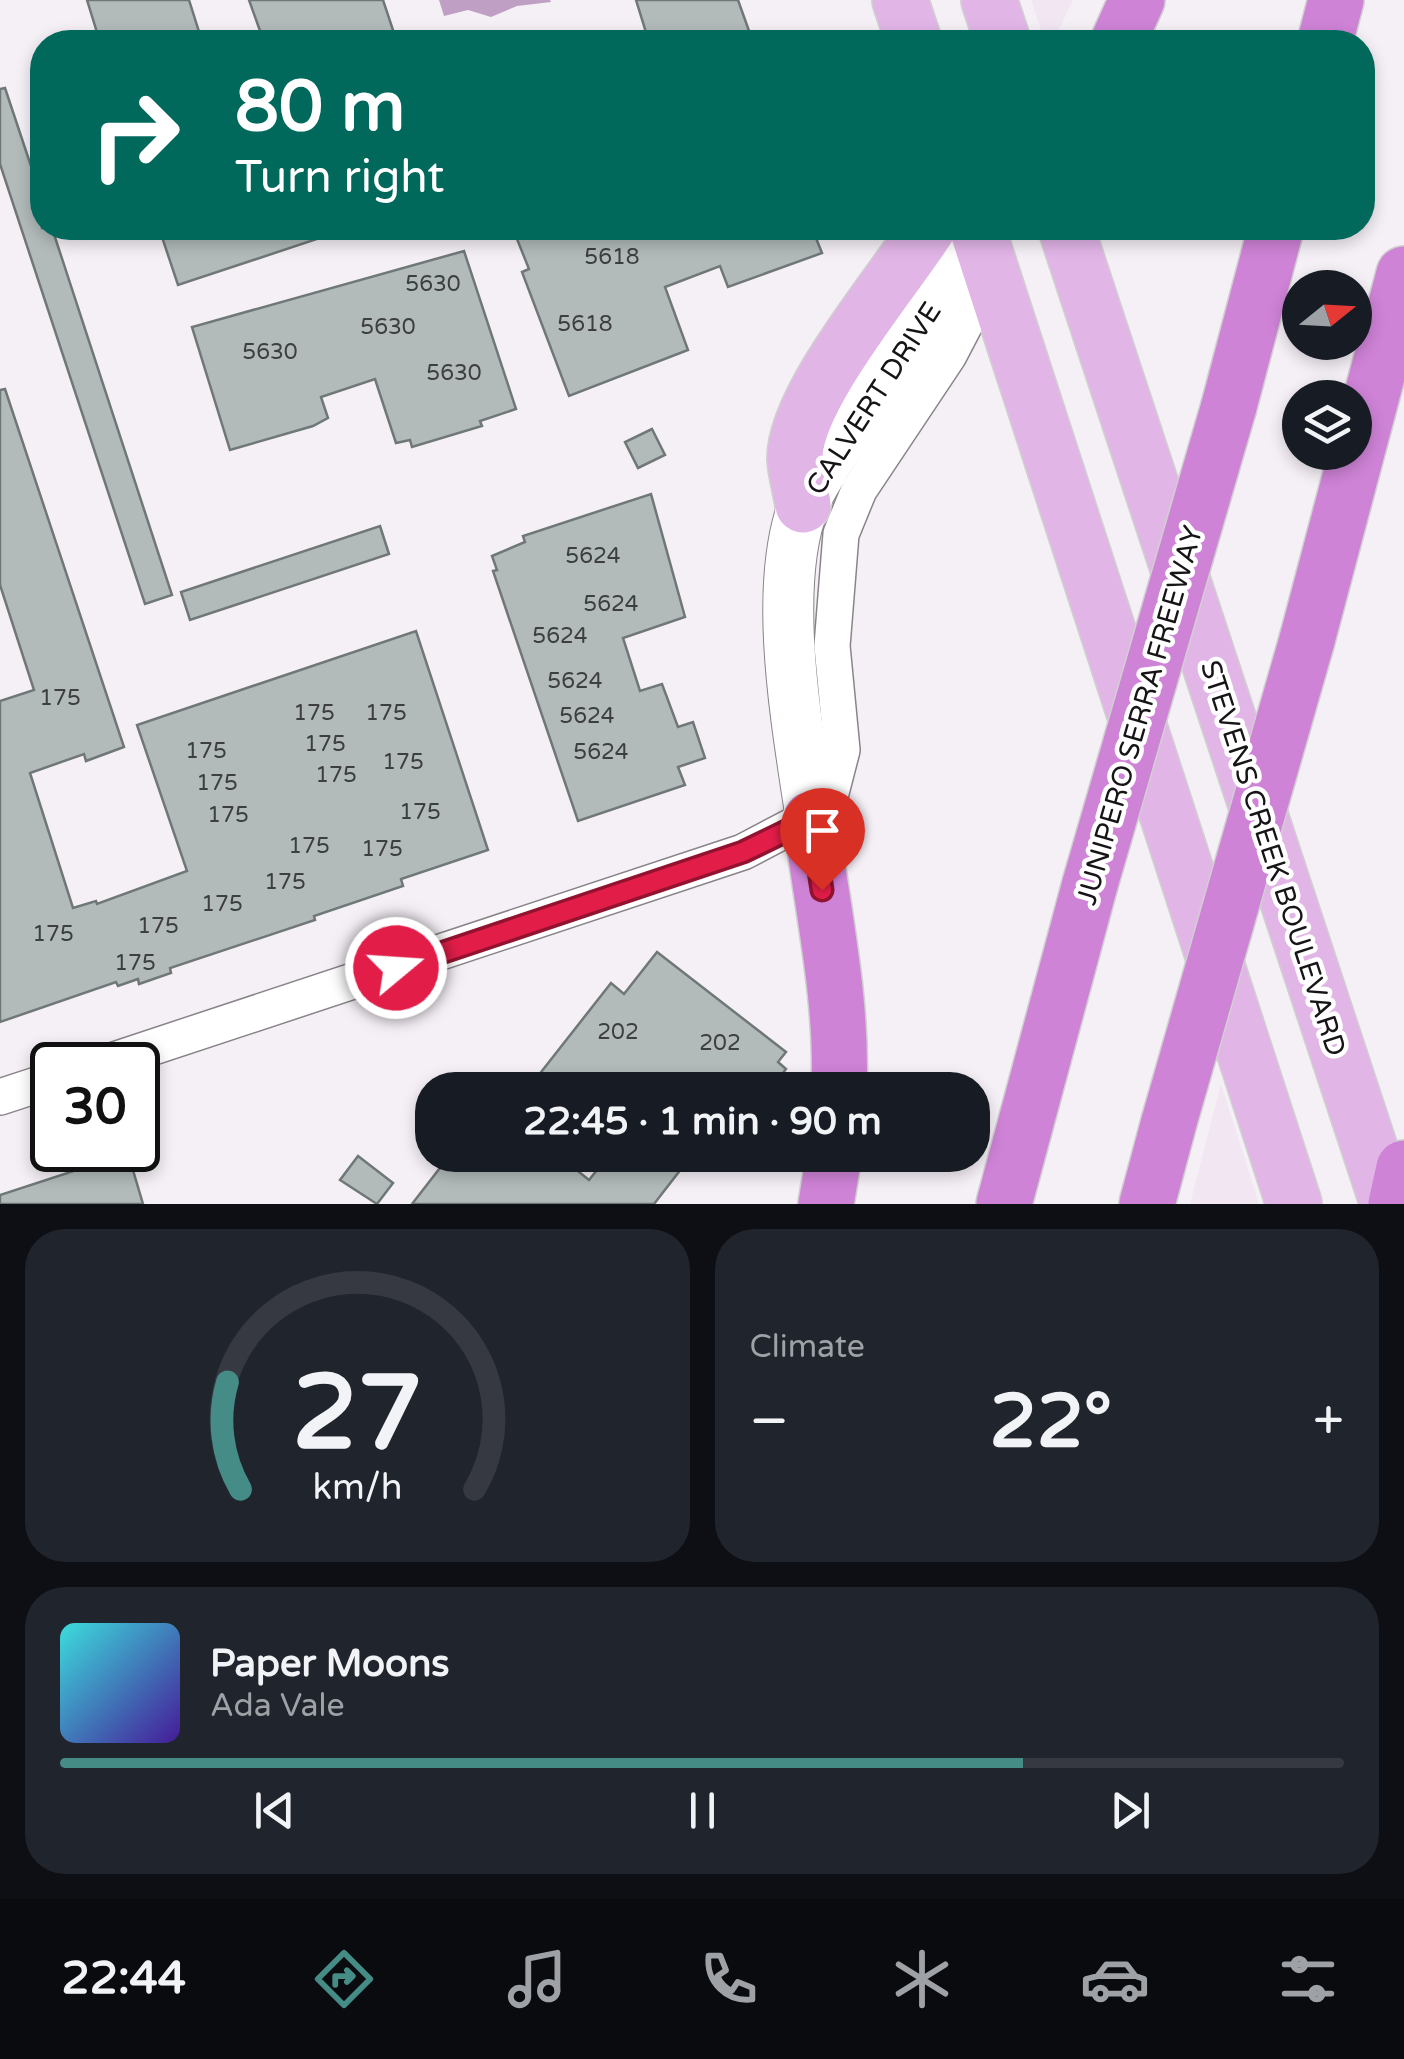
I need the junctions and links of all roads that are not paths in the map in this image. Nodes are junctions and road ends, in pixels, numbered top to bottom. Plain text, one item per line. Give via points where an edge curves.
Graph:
1 (900, 0) edge
2 (989, 0) edge
3 (1137, 0) edge
4 (1336, 0) edge
5 (910, 30) edge
6 (999, 30) edge
7 (1123, 30) edge
8 (1328, 30) edge
9 (920, 240) edge
10 (989, 240) edge
11 (989, 240) edge
12 (991, 240) edge
13 (1070, 240) edge
14 (1273, 240) edge
15 (1404, 274) edge
16 (803, 505) junction
17 (811, 819) junction
18 (160, 1045) edge
19 (839, 1072) edge
20 (30, 1087) edge
21 (0, 1097) edge
22 (1404, 1168) edge
23 (831, 1172) edge
24 (826, 1204) edge
25 (1004, 1204) edge
26 (1147, 1204) edge
27 (1294, 1204) edge
28 (1388, 1204) edge
29 (1396, 1204) edge

1 - 5 main road
2 - 6 main road
3 - 7 highway
4 - 8 highway
9 - 16 main road via 831,368 806,421 795,457
10 - 16 main road, CALVERT DRIVE via 826,463
11 - 17 street, CALVERT DRIVE via 949,354 859,490 842,534 832,646 842,750 827,808
12 - 27 main road
13 - 28 main road, STEVENS CREEK BOULEVARD
14 - 25 highway, JUNIPERO SERRA FREEWAY, bridge
15 - 26 highway, bridge
16 - 17 main road, CALVERT DRIVE via 790,605 794,700
17 - 18 street via 743,852
17 - 19 highway via 833,951
20 - 21 street
22 - 29 highway
23 - 24 highway

